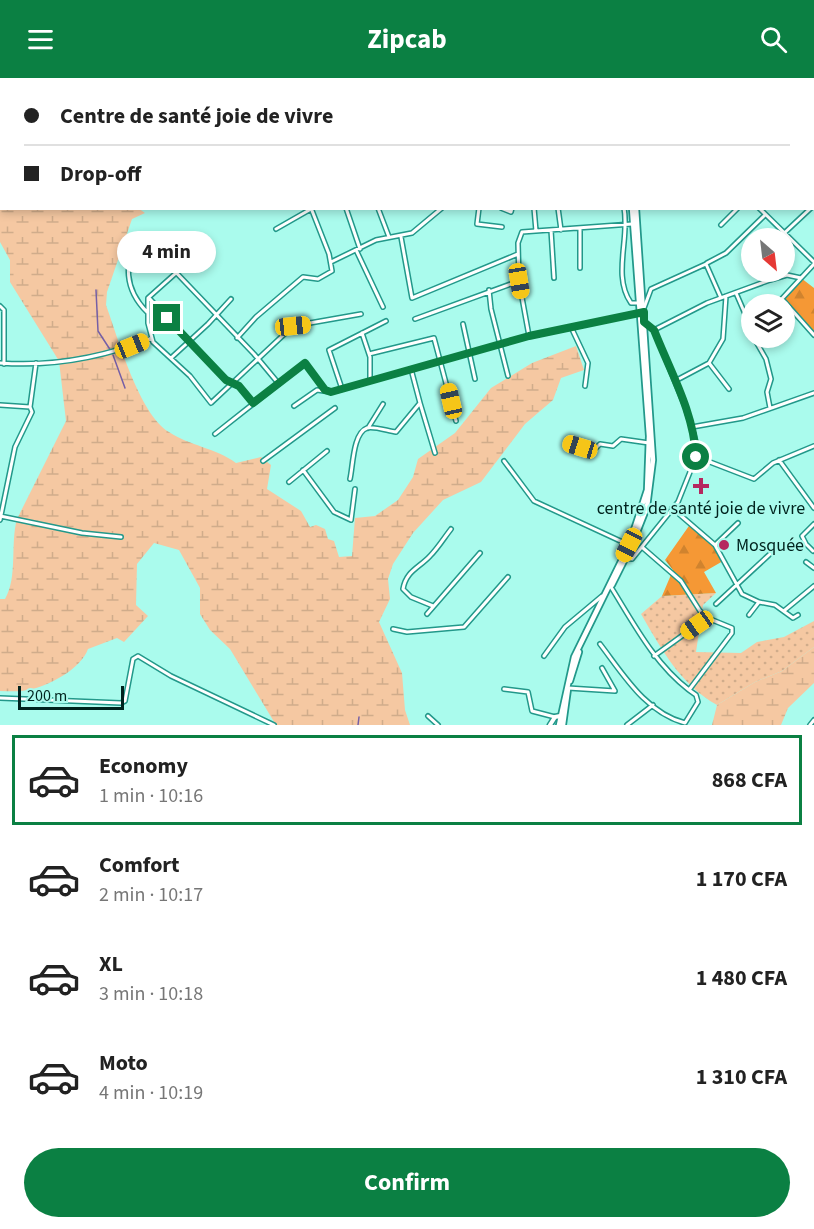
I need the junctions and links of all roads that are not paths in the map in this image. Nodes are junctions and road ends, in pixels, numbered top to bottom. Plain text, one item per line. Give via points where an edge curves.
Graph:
1 (310, 210) edge
2 (312, 210) edge
3 (347, 210) edge
4 (379, 210) edge
5 (440, 210) edge
6 (479, 210) edge
7 (534, 210) edge
8 (558, 210) edge
9 (625, 210) edge
10 (632, 210) edge
11 (636, 210) edge
12 (736, 210) edge
13 (761, 210) edge
14 (809, 210) edge
15 (765, 215) junction
16 (629, 224) junction
17 (722, 225) dead end
18 (502, 227) dead end
19 (580, 228) junction
20 (779, 228) edge
21 (790, 228) edge
22 (276, 229) dead end
23 (561, 230) junction
24 (536, 231) junction
25 (551, 231) junction
26 (389, 237) junction
27 (401, 237) junction
28 (795, 243) edge
29 (358, 250) junction
30 (518, 254) junction
31 (331, 262) junction
32 (814, 263) edge
33 (706, 264) junction
34 (580, 268) dead end
35 (176, 273) junction
36 (795, 277) edge
37 (554, 278) dead end
38 (801, 278) junction
39 (519, 281) junction
40 (765, 282) edge
41 (489, 290) junction
42 (736, 293) junction
43 (787, 294) edge
44 (726, 296) junction
45 (148, 298) junction
46 (721, 298) junction
47 (231, 299) dead end
48 (639, 303) junction
49 (741, 305) edge
50 (0, 306) edge
51 (383, 307) dead end
52 (642, 311) junction
53 (148, 313) junction
54 (361, 314) dead end
55 (795, 314) edge
56 (216, 316) junction
57 (415, 319) dead end
58 (386, 321) dead end
59 (644, 322) junction
60 (463, 324) dead end
61 (571, 327) junction
62 (654, 330) junction
63 (362, 333) junction
64 (814, 335) edge
65 (529, 336) junction
66 (152, 338) junction
67 (237, 338) junction
68 (189, 342) junction
69 (500, 345) junction
70 (760, 348) edge
71 (469, 353) junction
72 (369, 354) junction
73 (171, 358) junction
74 (257, 358) junction
75 (441, 360) junction
76 (36, 363) junction
77 (709, 363) junction
78 (2, 364) edge
79 (411, 369) junction
80 (508, 376) dead end
81 (475, 379) dead end
82 (370, 381) junction
83 (675, 381) junction
84 (230, 383) junction
85 (279, 384) junction
86 (585, 386) dead end
87 (729, 388) dead end
88 (342, 389) junction
89 (325, 390) junction
90 (814, 393) edge
91 (253, 403) junction
92 (420, 403) junction
93 (383, 404) dead end
94 (0, 405) edge
95 (294, 406) dead end
96 (30, 407) junction
97 (335, 408) dead end
98 (770, 408) junction
99 (456, 421) dead end
100 (692, 427) junction
101 (368, 428) junction
102 (215, 434) dead end
103 (567, 443) dead end
104 (649, 443) junction
105 (813, 447) edge
106 (327, 451) dead end
107 (435, 453) dead end
108 (814, 453) edge
109 (696, 457) junction
110 (263, 460) dead end
111 (779, 460) junction
112 (504, 461) dead end
113 (303, 470) junction
114 (350, 478) dead end
115 (289, 482) dead end
116 (355, 489) dead end
117 (672, 508) junction
118 (814, 508) edge
119 (0, 518) edge
120 (738, 523) dead end
121 (814, 524) edge
122 (451, 529) dead end
123 (121, 537) dead end
124 (629, 545) junction
125 (714, 545) junction
126 (643, 548) junction
127 (813, 551) edge
128 (480, 553) dead end
129 (770, 554) dead end
130 (626, 558) junction
131 (806, 562) dead end
132 (814, 567) edge
133 (508, 577) dead end
134 (735, 584) junction
135 (814, 586) edge
136 (611, 587) junction
137 (604, 595) junction
138 (759, 602) junction
139 (716, 604) dead end
140 (433, 606) junction
141 (785, 610) junction
142 (597, 611) junction
143 (427, 614) dead end
144 (749, 615) dead end
145 (798, 615) dead end
146 (710, 619) junction
147 (393, 629) dead end
148 (600, 644) dead end
149 (544, 656) dead end
150 (654, 656) junction
151 (602, 668) dead end
152 (568, 688) junction
153 (504, 689) dead end
154 (689, 690) junction
155 (0, 698) edge
156 (653, 705) junction
157 (428, 716) dead end
158 (557, 716) junction
159 (814, 720) edge
160 (274, 725) edge
161 (438, 725) edge
162 (550, 725) edge
163 (561, 725) edge
164 (627, 725) edge
165 (810, 725) edge

1 - 22 street
2 - 31 street
3 - 29 street
4 - 26 street
5 - 27 street via 412,233
6 - 18 street via 477,224
7 - 24 street
8 - 23 street
9 - 16 street
10 - 16 main road
11 - 52 main road
12 - 17 street
13 - 15 street
14 - 21 street
15 - 20 street
15 - 33 street via 726,253
16 - 19 street
16 - 48 main road
16 - 48 street via 622,263 627,296 632,303
19 - 23 street
19 - 34 street
23 - 25 street
24 - 25 street
24 - 30 street via 522,232
25 - 37 street
26 - 27 street
26 - 29 street
27 - 30 street via 412,298
28 - 32 street
29 - 31 street
29 - 51 street
30 - 39 street
31 - 67 street via 331,272 316,279 303,278
32 - 38 street
33 - 46 street
33 - 52 street via 651,289
35 - 45 street
35 - 53 street via 144,239 135,247 130,288
35 - 56 street
36 - 38 street
38 - 43 street
39 - 41 street
39 - 65 street
40 - 42 street
41 - 57 street
41 - 69 street
42 - 44 street
42 - 49 street
44 - 46 street
44 - 77 street via 723,339
45 - 53 street
45 - 68 street
46 - 62 street
47 - 56 street
48 - 52 main road
50 - 78 street
52 - 59 main road
52 - 61 street
52 - 104 main road
53 - 66 street
54 - 74 street via 293,326
55 - 64 street
56 - 67 street
56 - 68 street
58 - 63 street
59 - 62 street
59 - 130 main road via 653,460 647,507
60 - 71 street
61 - 65 street
61 - 86 street via 588,363
62 - 83 street
63 - 72 street
63 - 88 street via 329,350
65 - 69 street
66 - 73 street
66 - 76 street via 85,360
67 - 74 street
68 - 73 street
68 - 84 street
69 - 71 street
69 - 80 street
70 - 98 street via 771,379 767,392
71 - 75 street
71 - 81 street
72 - 75 street via 432,337
72 - 82 street
73 - 84 street via 211,403
74 - 84 street
74 - 85 street
75 - 79 street
75 - 99 street
76 - 78 street
76 - 96 street
77 - 83 street
77 - 87 street
79 - 82 street
79 - 92 street
82 - 88 street
83 - 100 street
84 - 91 street via 239,386
85 - 89 street via 305,363
85 - 91 street
88 - 89 street
89 - 95 street via 317,390
90 - 98 street
91 - 102 street
92 - 101 street via 396,432
92 - 107 street
93 - 101 street
94 - 96 street
96 - 119 street via 32,412 15,447
97 - 110 street
98 - 100 street via 743,418
100 - 109 street
101 - 114 street via 358,439
103 - 104 street via 593,451 600,444 613,446 621,439
104 - 124 main road via 647,490
105 - 108 street
105 - 111 street
106 - 113 street
109 - 111 street via 754,478
109 - 117 street via 685,490
111 - 118 street
112 - 124 street via 534,501
113 - 115 street
113 - 116 street via 334,512 351,520
117 - 125 street
117 - 126 street
119 - 123 street
120 - 125 street
121 - 127 street via 802,536
122 - 140 street via 405,579 403,589 411,597
124 - 137 main road
125 - 134 street
126 - 130 street via 632,559
126 - 146 street via 681,581 700,611
128 - 140 street
129 - 134 street
130 - 136 main road
131 - 132 street
133 - 147 street via 464,627 407,632
134 - 138 street via 746,597
134 - 139 street
135 - 141 street
136 - 142 main road
136 - 150 street
137 - 142 main road
137 - 149 street via 564,627
138 - 141 street
138 - 144 street
140 - 143 street
141 - 145 street via 793,617
142 - 152 main road
142 - 158 main road via 574,657
146 - 150 street
146 - 154 street via 732,628 732,633
148 - 156 street via 641,698
150 - 154 street
151 - 152 street via 615,691
152 - 163 main road
153 - 158 street via 528,692 532,711
154 - 156 street via 698,702 685,723
155 - 160 street via 121,703 129,687 133,659 138,656
156 - 164 street
157 - 161 street
158 - 162 street
158 - 163 main road
159 - 165 street

